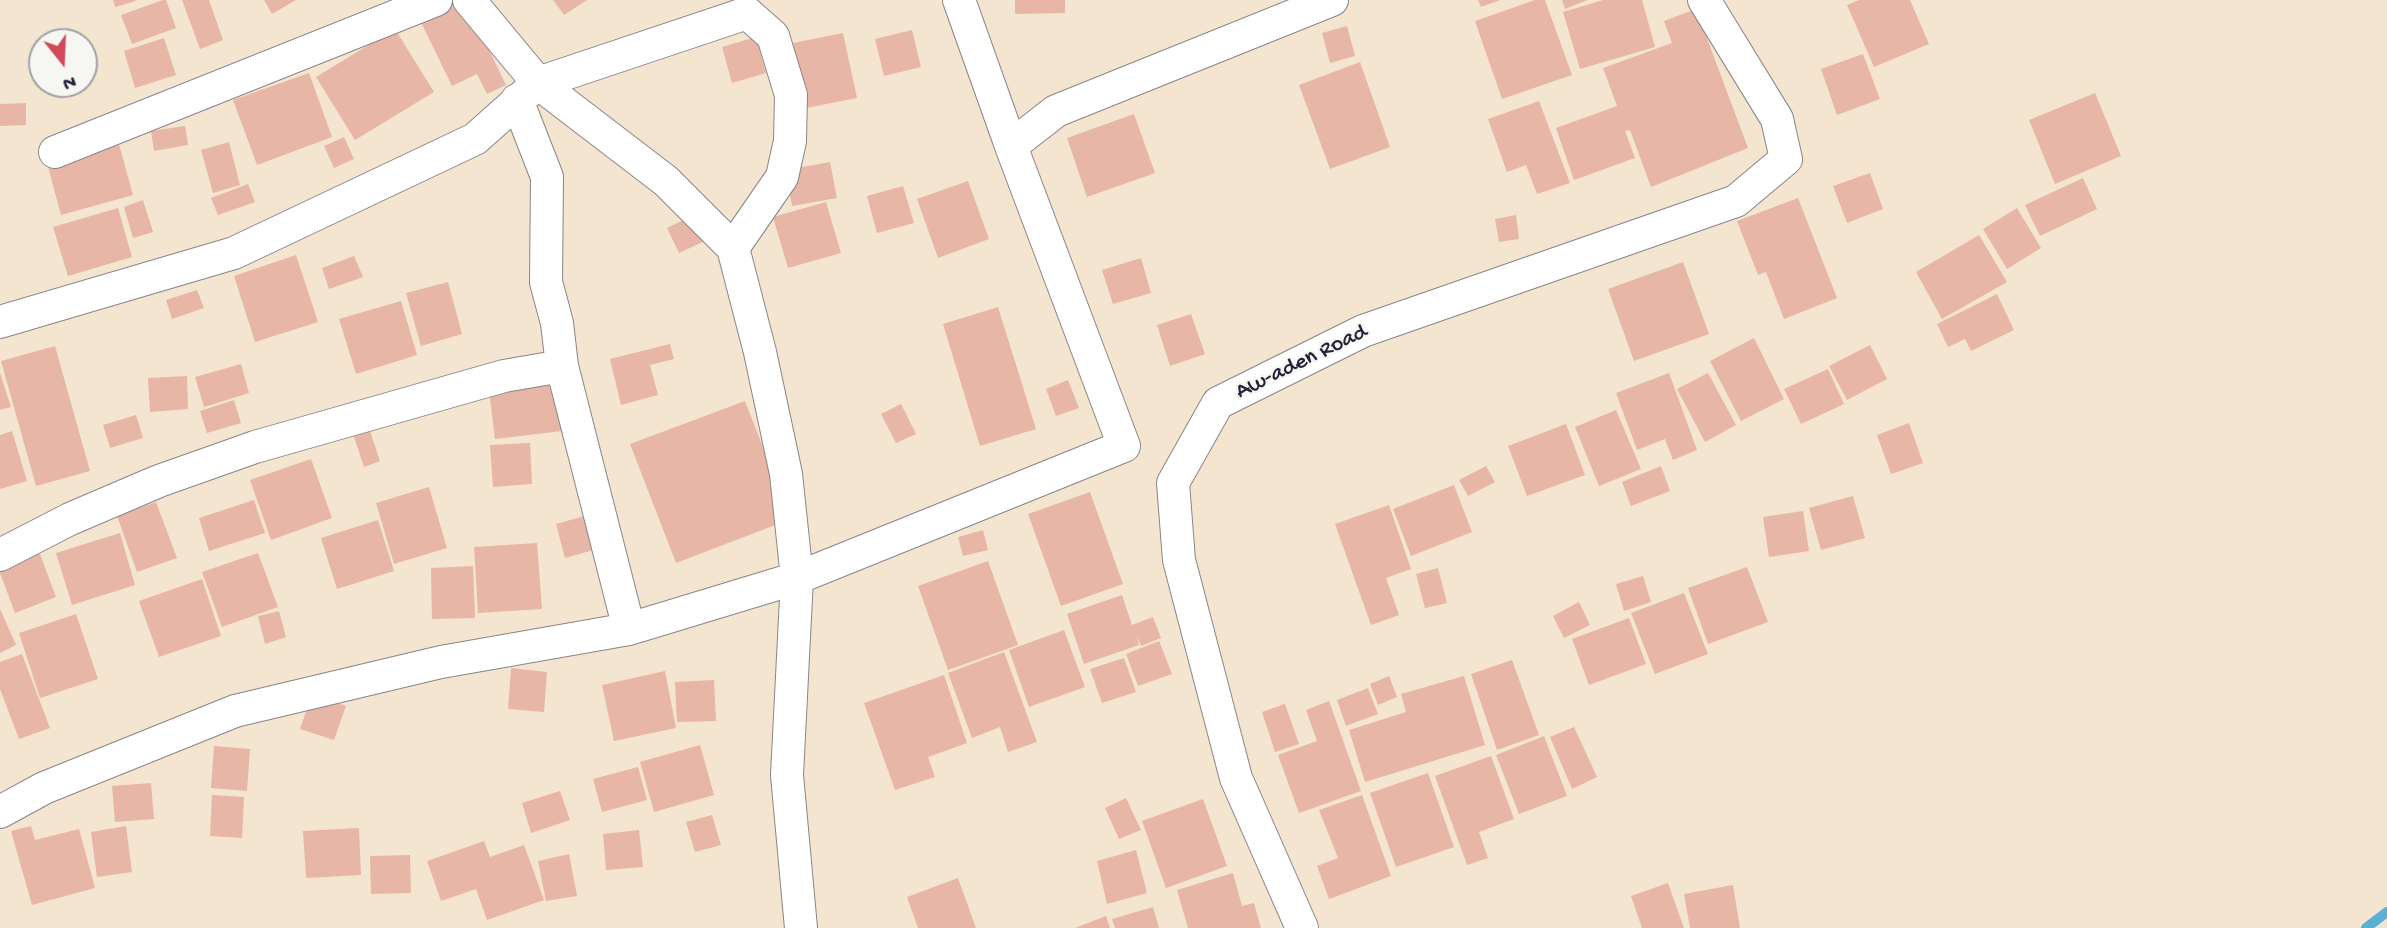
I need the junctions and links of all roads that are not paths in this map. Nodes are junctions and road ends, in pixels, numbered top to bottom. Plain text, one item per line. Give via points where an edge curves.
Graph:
1 (436, 0) edge
2 (469, 0) edge
3 (960, 0) edge
4 (1332, 0) edge
5 (1704, 0) edge
6 (528, 92) junction
7 (1011, 146) junction
8 (55, 152) dead end
9 (733, 248) junction
10 (0, 322) edge
11 (562, 366) junction
12 (0, 555) edge
13 (797, 578) junction
14 (629, 629) junction
15 (0, 812) edge
16 (801, 928) edge
17 (1302, 928) edge

1 - 8 street
2 - 6 street
3 - 7 street
4 - 7 street via 1056,111
5 - 17 street, Aw-aden Road via 1777,120 1786,159 1736,201 1363,331 1218,403 1173,483 1179,560 1237,778
6 - 9 street via 666,181
6 - 9 street via 747,13 773,36 791,95 790,141 782,177
6 - 10 street via 475,139 234,253
6 - 11 street via 547,177 545,282 557,323
7 - 13 street via 1124,446
9 - 13 street via 786,474
11 - 12 street via 504,376 255,447 69,519
11 - 14 street
13 - 14 street
13 - 16 street via 787,775
14 - 15 street via 442,662 235,711 44,788

